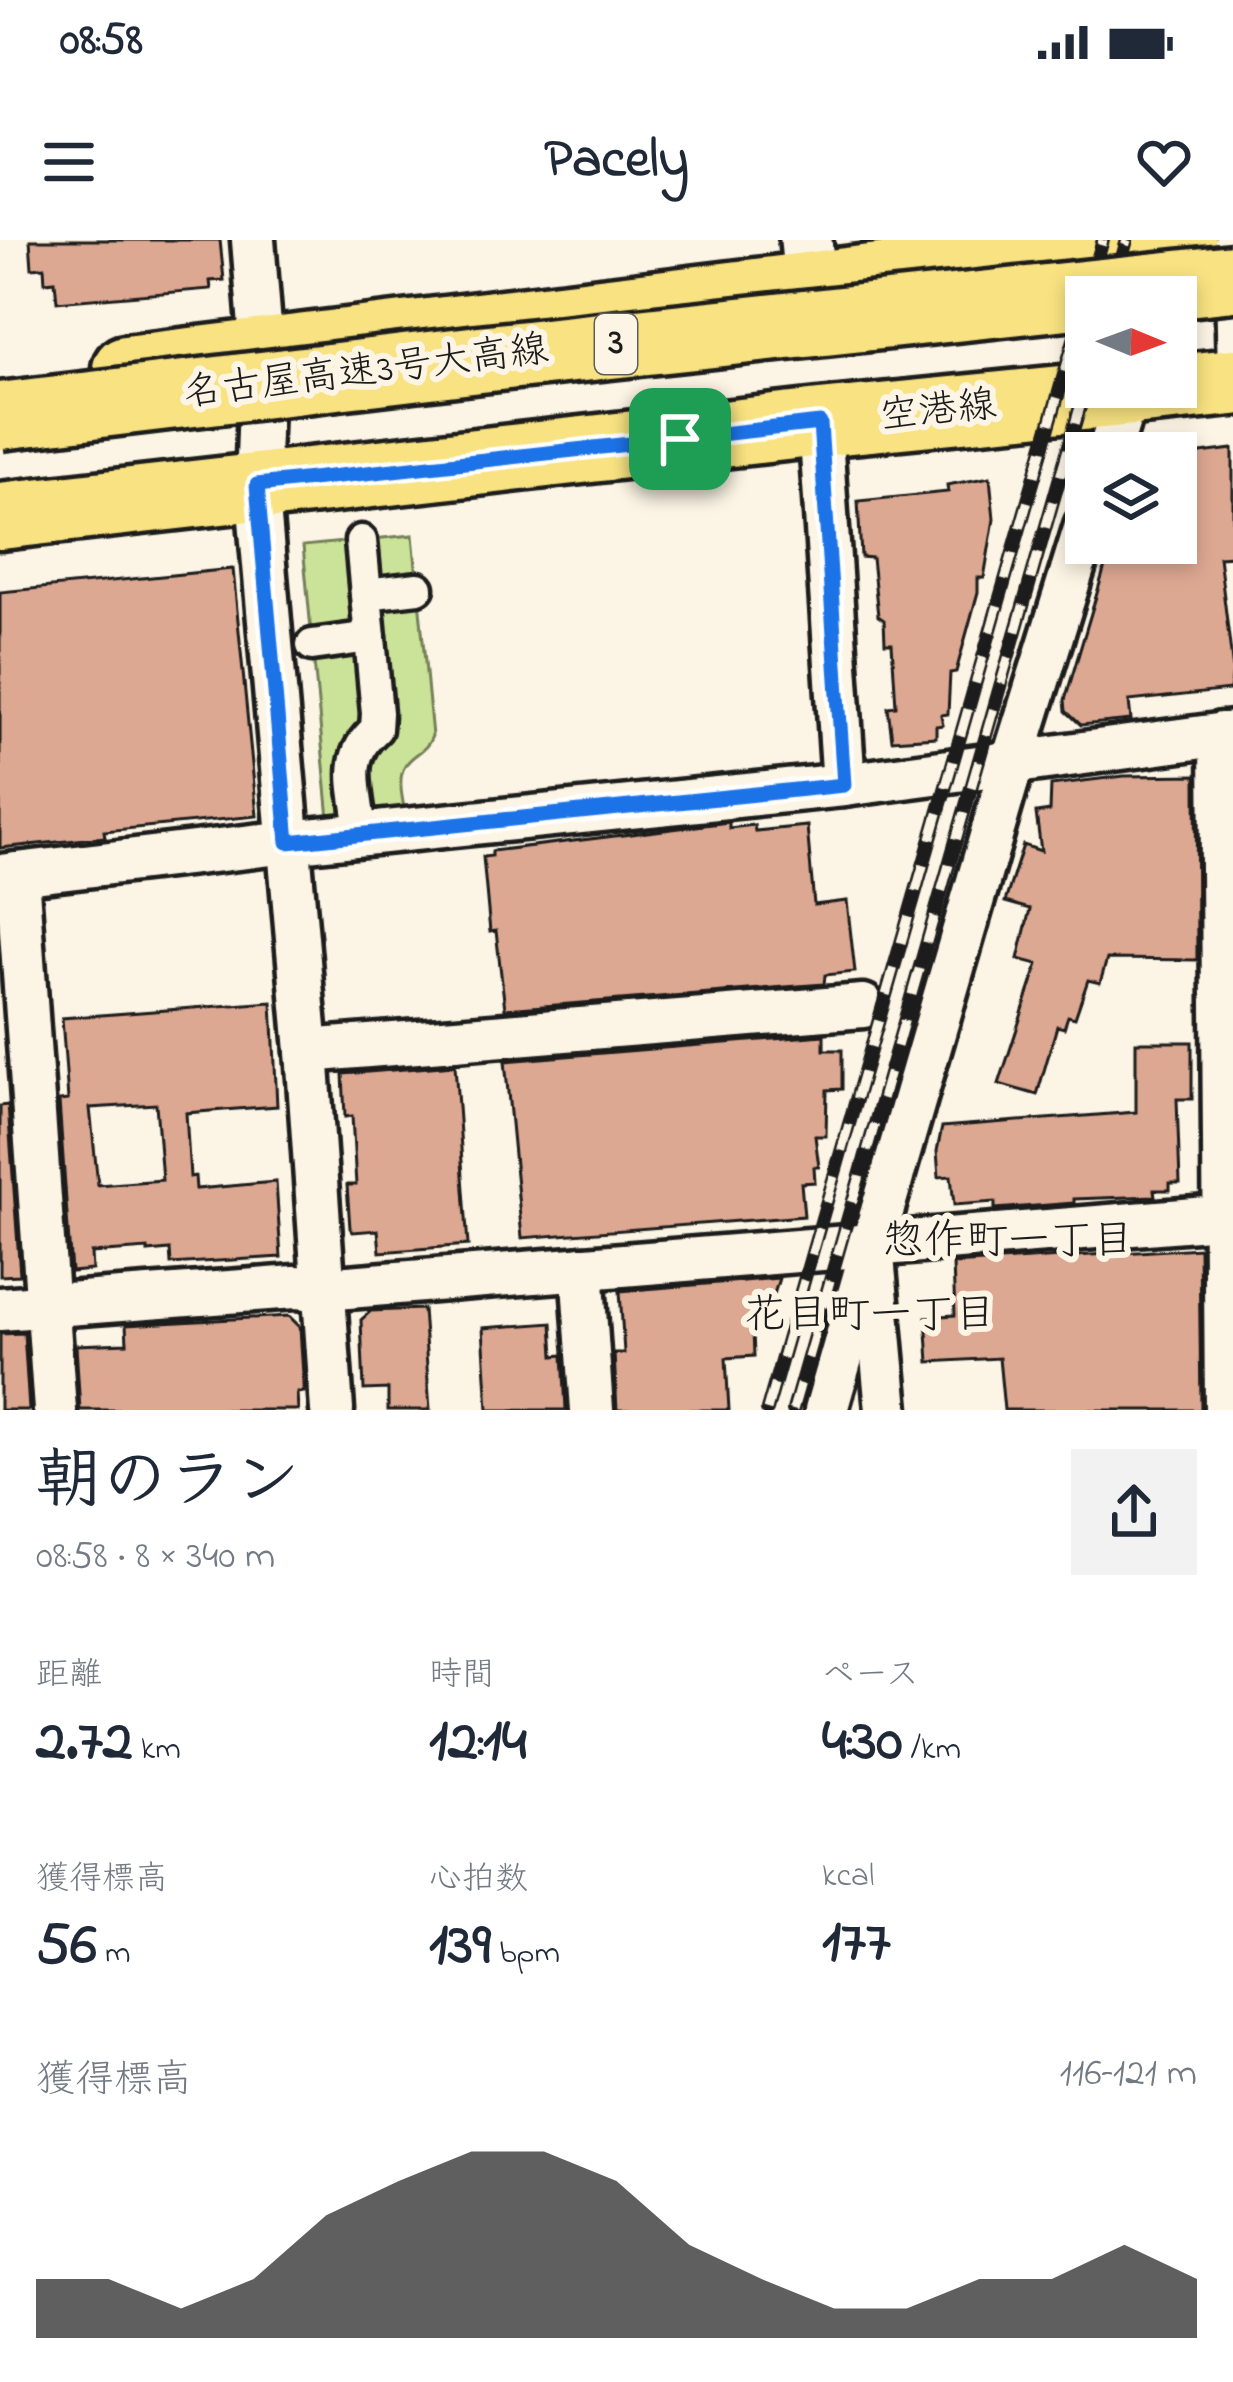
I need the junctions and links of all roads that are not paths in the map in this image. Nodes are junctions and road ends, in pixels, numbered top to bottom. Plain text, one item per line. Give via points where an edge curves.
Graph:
1 (254, 240) edge
2 (1182, 240) edge
3 (1229, 240) edge
4 (1027, 250) edge
5 (808, 262) edge
6 (1233, 278) edge
7 (1233, 323) edge
8 (1197, 327) edge
9 (1065, 341) edge
10 (262, 351) junction
11 (1233, 373) edge
12 (1233, 382) edge
13 (0, 386) edge
14 (0, 416) edge
15 (820, 423) junction
16 (1118, 423) edge
17 (0, 461) edge
18 (257, 485) junction
19 (0, 516) edge
20 (361, 541) dead end
21 (1074, 564) edge
22 (418, 588) dead end
23 (366, 594) junction
24 (370, 638) junction
25 (312, 645) dead end
26 (1227, 733) edge
27 (1012, 761) junction
28 (844, 785) junction
29 (360, 825) dead end
30 (288, 842) junction
31 (8, 875) edge
32 (863, 1006) dead end
33 (307, 1051) junction
34 (1230, 1216) edge
35 (872, 1246) junction
36 (582, 1268) junction
37 (323, 1289) junction
38 (48, 1304) junction
39 (0, 1309) edge
40 (55, 1410) edge
41 (332, 1410) edge
42 (592, 1410) edge
43 (826, 1410) edge
44 (887, 1410) edge
45 (1226, 1410) edge

1 - 10 street
2 - 4 main road
3 - 11 street
4 - 5 main road
5 - 10 main road
6 - 14 main road, 名古屋高速3号大高線 / 3, bridge
7 - 8 main road
9 - 17 main road, 名古屋高速3号大高線 / 3
10 - 13 main road
10 - 18 street
12 - 16 main road, 空港線
15 - 16 main road, 空港線
15 - 18 main road, 空港線
15 - 28 street
18 - 19 main road, 空港線
18 - 30 street
20 - 23 street
21 - 27 street
22 - 23 street
23 - 24 street
24 - 25 street
24 - 29 street via 377,713 376,729 354,759
26 - 27 street
26 - 34 street
27 - 28 street
27 - 35 street
28 - 30 street
30 - 31 street
30 - 33 street
31 - 38 street
32 - 33 street
33 - 37 street
34 - 35 street
34 - 45 street
35 - 36 street
35 - 43 street
35 - 44 street
36 - 37 street
36 - 42 street
37 - 38 street
37 - 41 street
38 - 39 street
38 - 40 street

